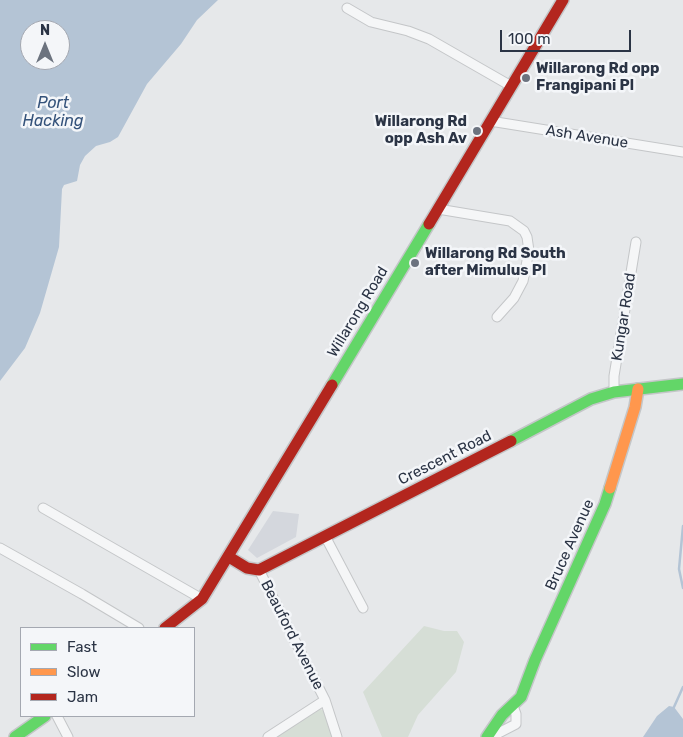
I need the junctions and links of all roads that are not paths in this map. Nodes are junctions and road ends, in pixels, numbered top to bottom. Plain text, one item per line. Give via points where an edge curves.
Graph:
1 (563, 0) edge
2 (347, 8) dead end
3 (511, 86) junction
4 (490, 121) junction
5 (683, 152) edge
6 (438, 209) junction
7 (636, 242) dead end
8 (497, 317) dead end
9 (683, 384) edge
10 (638, 389) junction
11 (614, 392) junction
12 (43, 508) dead end
13 (325, 536) junction
14 (0, 548) edge
15 (229, 557) junction
16 (259, 570) junction
17 (202, 600) junction
18 (362, 608) dead end
19 (137, 627) edge
20 (167, 627) edge
21 (325, 700) junction
22 (513, 706) junction
23 (43, 717) edge
24 (58, 717) edge
25 (28, 733) edge
26 (15, 737) edge
27 (68, 737) edge
28 (268, 737) edge
29 (337, 737) edge
30 (487, 737) edge
31 (491, 737) edge

1 - 3 street, Willarong Road
2 - 3 street via 371,22 429,39
3 - 4 street, Willarong Road
4 - 5 street, Ash Avenue
4 - 6 street, Willarong Road
6 - 8 street via 510,221 524,231 529,251 523,281 514,298
6 - 15 street, Willarong Road
7 - 11 street, Kungar Road
9 - 10 street, Crescent Road
10 - 11 street, Crescent Road
10 - 22 street, Bruce Avenue via 605,504 521,697
11 - 13 street, Crescent Road via 591,398
12 - 17 street
13 - 16 street, Crescent Road
13 - 18 street
14 - 19 street
15 - 16 street via 247,568
15 - 17 street, Willarong Road
16 - 21 street, Beauford Avenue
17 - 20 street, Willarong Road
21 - 28 street, Beauford Avenue
21 - 29 street, Beauford Avenue
22 - 30 street, Bruce Avenue via 502,715
22 - 31 street, Bruce Avenue via 516,724
23 - 25 street
24 - 27 street
25 - 26 street

